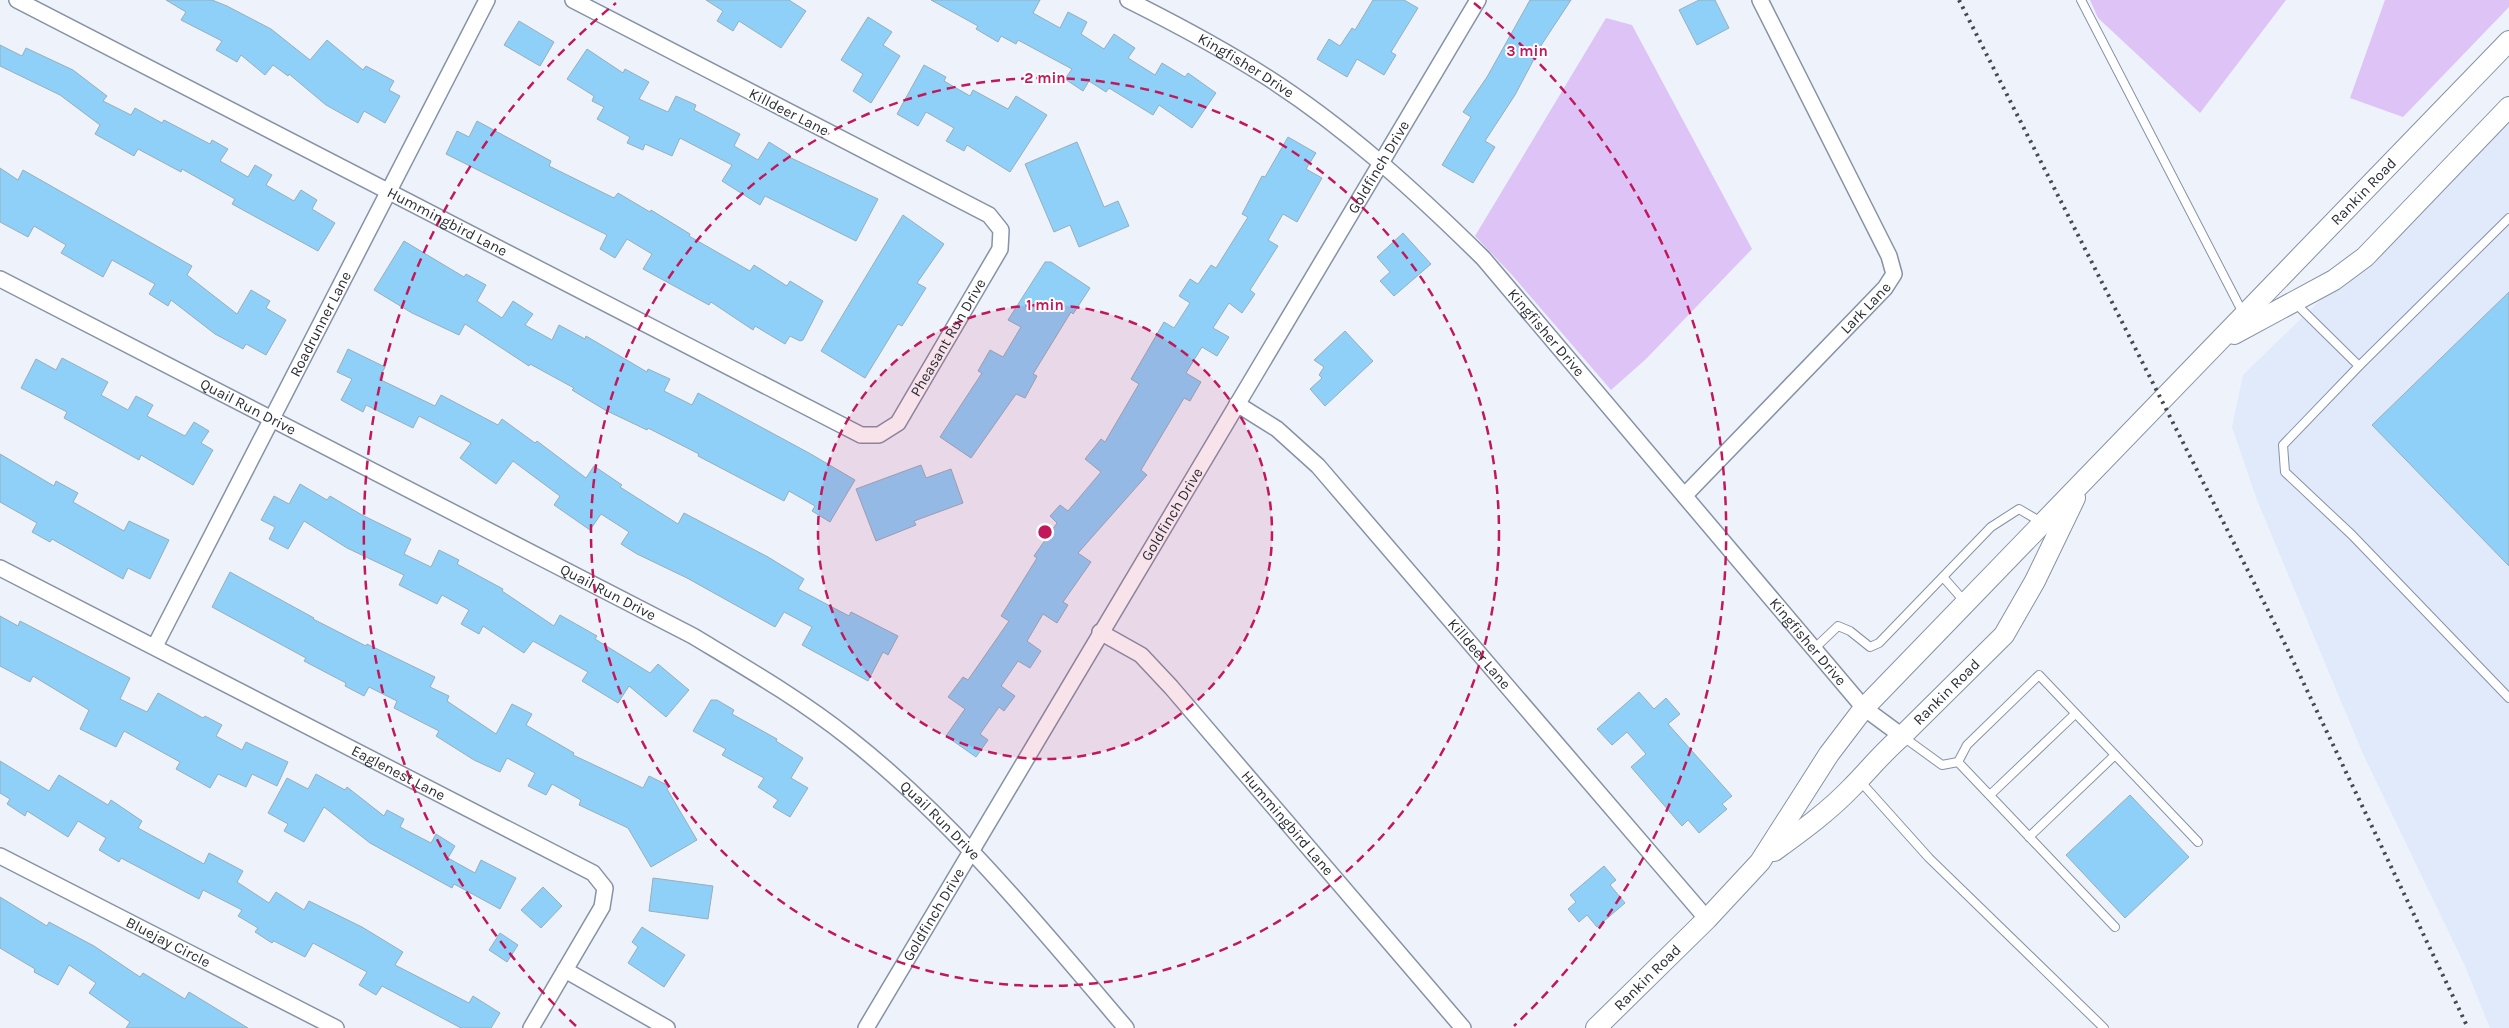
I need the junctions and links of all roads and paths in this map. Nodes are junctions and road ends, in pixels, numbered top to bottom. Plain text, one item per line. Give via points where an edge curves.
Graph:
1 (17, 0) edge
2 (487, 0) edge
3 (573, 0) edge
4 (1128, 0) edge
5 (1478, 0) edge
6 (1760, 0) edge
7 (2081, 0) edge
8 (1145, 4) edge
9 (2509, 41) edge
10 (2509, 107) edge
11 (1381, 162) junction
12 (388, 191) junction
13 (2509, 218) edge
14 (1000, 230) joint
15 (0, 279) edge
16 (2294, 302) junction
17 (2244, 315) junction
18 (2216, 343) junction
19 (2359, 366) junction
20 (1237, 404) junction
21 (273, 419) junction
22 (879, 435) joint
23 (2082, 482) junction
24 (1685, 495) junction
25 (2043, 523) junction
26 (0, 568) edge
27 (1943, 578) junction
28 (1967, 603) junction
29 (1100, 632) junction
30 (154, 646) junction
31 (1815, 648) junction
32 (2509, 698) edge
33 (1864, 708) junction
34 (2076, 714) junction
35 (1902, 736) junction
36 (2115, 755) junction
37 (1958, 762) junction
38 (1859, 780) junction
39 (1990, 795) junction
40 (2030, 837) junction
41 (2198, 842) dead end
42 (972, 851) junction
43 (0, 856) edge
44 (1760, 862) junction
45 (1707, 919) junction
46 (2115, 927) dead end
47 (565, 970) junction
48 (336, 1028) edge
49 (531, 1028) edge
50 (667, 1028) edge
51 (866, 1028) edge
52 (1126, 1028) edge
53 (1463, 1028) edge
54 (1596, 1028) edge
55 (2104, 1028) edge

1 - 12 street, Hummingbird Lane
2 - 12 street, Roadrunner Lane
3 - 14 street, Killdeer Lane via 989,215
4 - 8 street, Kingfisher Drive
5 - 11 street, Goldfinch Drive
6 - 24 street, Lark Lane via 1889,256 1894,274 1885,288
7 - 17 lane
8 - 11 street, Kingfisher Drive via 1264,75 1322,115
9 - 17 street, Rankin Road
10 - 16 street, Rankin Road via 2365,257 2334,280
11 - 20 street, Goldfinch Drive
11 - 24 street, Kingfisher Drive via 1483,258
12 - 21 street, Roadrunner Lane
12 - 22 street, Hummingbird Lane via 861,435
13 - 19 lane
14 - 22 street, Pheasant Run Drive via 1000,249 898,423
15 - 21 street, Quail Run Drive
16 - 18 street, Rankin Road
16 - 19 lane
17 - 18 street, Rankin Road
18 - 23 street, Rankin Road
19 - 32 lane via 2283,445 2285,472 2352,535
20 - 29 street, Goldfinch Drive
20 - 45 street, Killdeer Lane via 1277,429 1318,466
21 - 30 street, Roadrunner Lane
21 - 42 street, Quail Run Drive via 693,636 782,690 849,738
23 - 25 street, Rankin Road
23 - 35 street, Rankin Road via 2035,581 2004,635
24 - 31 street, Kingfisher Drive
25 - 27 lane via 2019,509 1991,527
25 - 28 street, Rankin Road
26 - 30 street, Eaglenest Lane
27 - 28 lane
27 - 31 lane via 1879,643 1870,647 1838,626
28 - 33 street, Rankin Road
29 - 42 street, Goldfinch Drive
29 - 53 street, Hummingbird Lane via 1141,655 1171,687
30 - 47 street, Eaglenest Lane via 593,873 605,888 602,907
31 - 33 street, Kingfisher Drive
33 - 35 street, Kingfisher Drive
33 - 44 street, Rankin Road via 1829,754
34 - 36 lane
34 - 37 lane via 2039,675 1968,745
34 - 39 lane
35 - 37 lane via 1942,765
35 - 38 street, Rankin Road
36 - 40 lane
36 - 41 lane
37 - 39 lane
38 - 44 street, Rankin Road via 1809,825
38 - 55 lane via 1929,858
39 - 40 lane
40 - 46 lane
42 - 51 street, Goldfinch Drive
42 - 52 street, Quail Run Drive
43 - 48 street, Bluejay Circle
44 - 45 street, Rankin Road
45 - 54 street, Rankin Road
47 - 49 street
47 - 50 street

